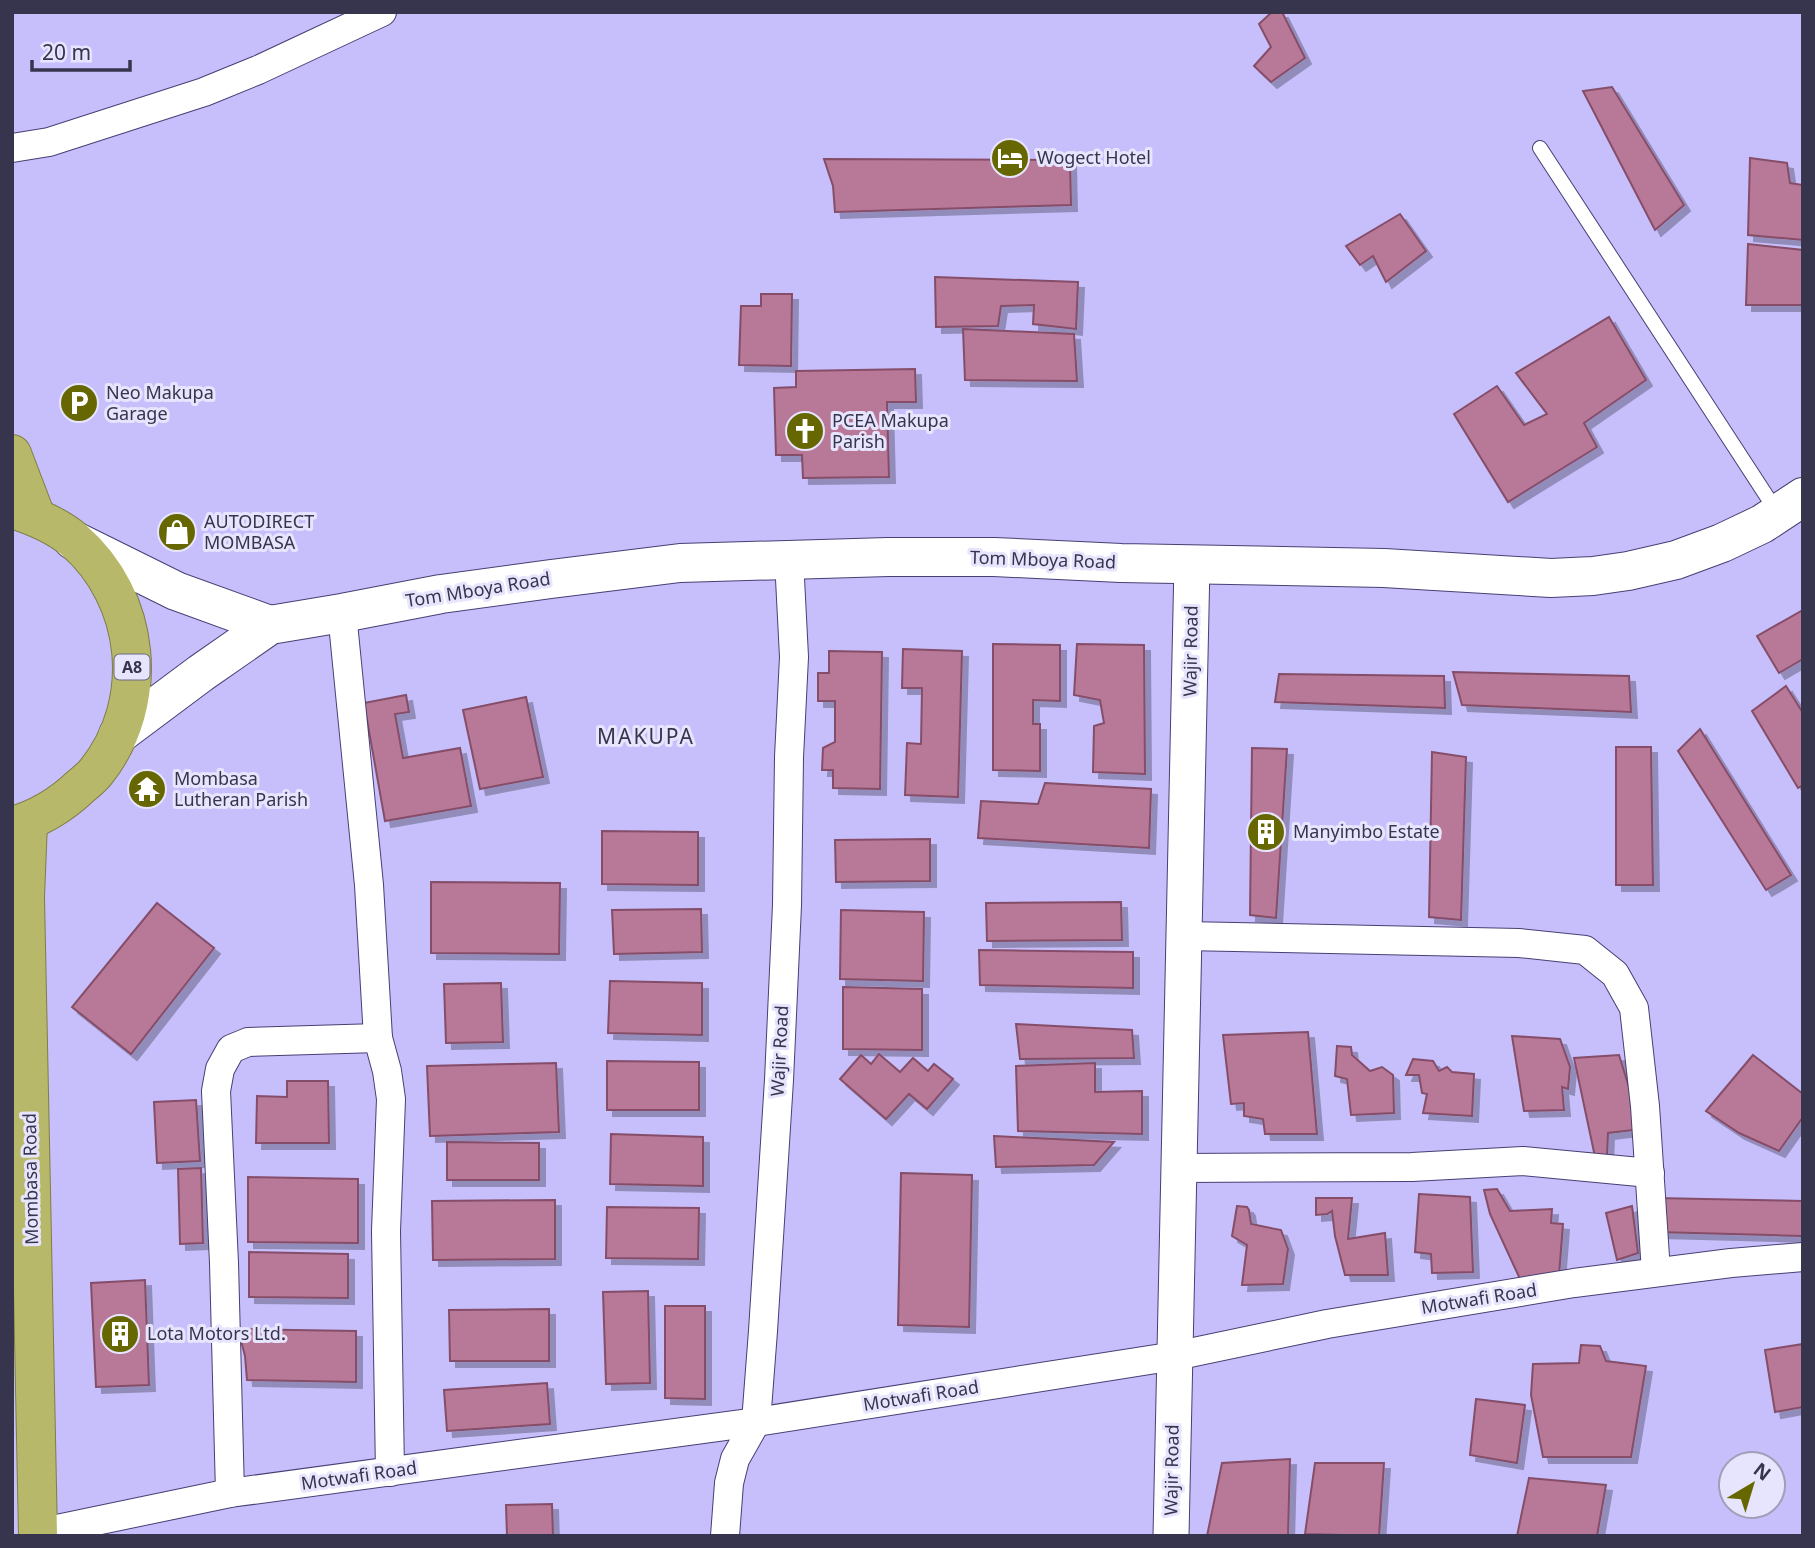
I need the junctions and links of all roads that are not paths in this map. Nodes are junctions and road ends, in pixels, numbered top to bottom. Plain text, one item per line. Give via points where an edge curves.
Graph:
1 (382, 12) edge
2 (12, 148) edge
3 (1540, 148) dead end
4 (12, 454) edge
5 (1790, 505) edge
6 (24, 513) edge
7 (73, 540) junction
8 (789, 559) junction
9 (1192, 565) junction
10 (342, 613) junction
11 (270, 625) junction
12 (118, 735) junction
13 (20, 824) edge
14 (1184, 936) junction
15 (379, 1038) junction
16 (1179, 1168) junction
17 (1650, 1174) junction
18 (1803, 1257) edge
19 (1656, 1272) junction
20 (1175, 1356) junction
21 (756, 1423) junction
22 (390, 1472) junction
23 (230, 1493) junction
24 (38, 1534) edge
25 (725, 1536) edge
26 (1171, 1536) edge

1 - 2 street via 204,92 49,142
3 - 5 lane
4 - 6 highway, A8
5 - 9 main road, Tom Mboya Road via 1762,524 1676,560 1593,576
6 - 7 highway, A8
7 - 11 main road via 176,591
7 - 12 highway, A8 via 102,571 122,610 132,652 131,694
8 - 9 main road, Tom Mboya Road via 994,557
8 - 10 main road, Tom Mboya Road via 680,563 441,594
8 - 21 street, Wajir Road via 794,657 787,905
9 - 14 street, Wajir Road
10 - 11 main road, Tom Mboya Road
10 - 15 street
11 - 12 main road
12 - 13 highway, A8 via 96,772 65,801
13 - 24 highway, Mombasa Road / A8
14 - 16 street, Wajir Road
14 - 17 street via 1519,943 1585,950 1615,974 1634,1008
15 - 22 street via 391,1099 386,1231
15 - 23 street via 248,1042 231,1049 220,1069 216,1091
16 - 17 street via 1412,1167 1523,1161
16 - 20 street, Wajir Road
17 - 19 street
18 - 19 street, Motwafi Road
19 - 20 street, Motwafi Road via 1327,1324
20 - 21 street, Motwafi Road
20 - 26 street, Wajir Road
21 - 22 street, Motwafi Road
21 - 25 street, Wajir Road via 735,1459
22 - 23 street, Motwafi Road
23 - 24 street, Motwafi Road

